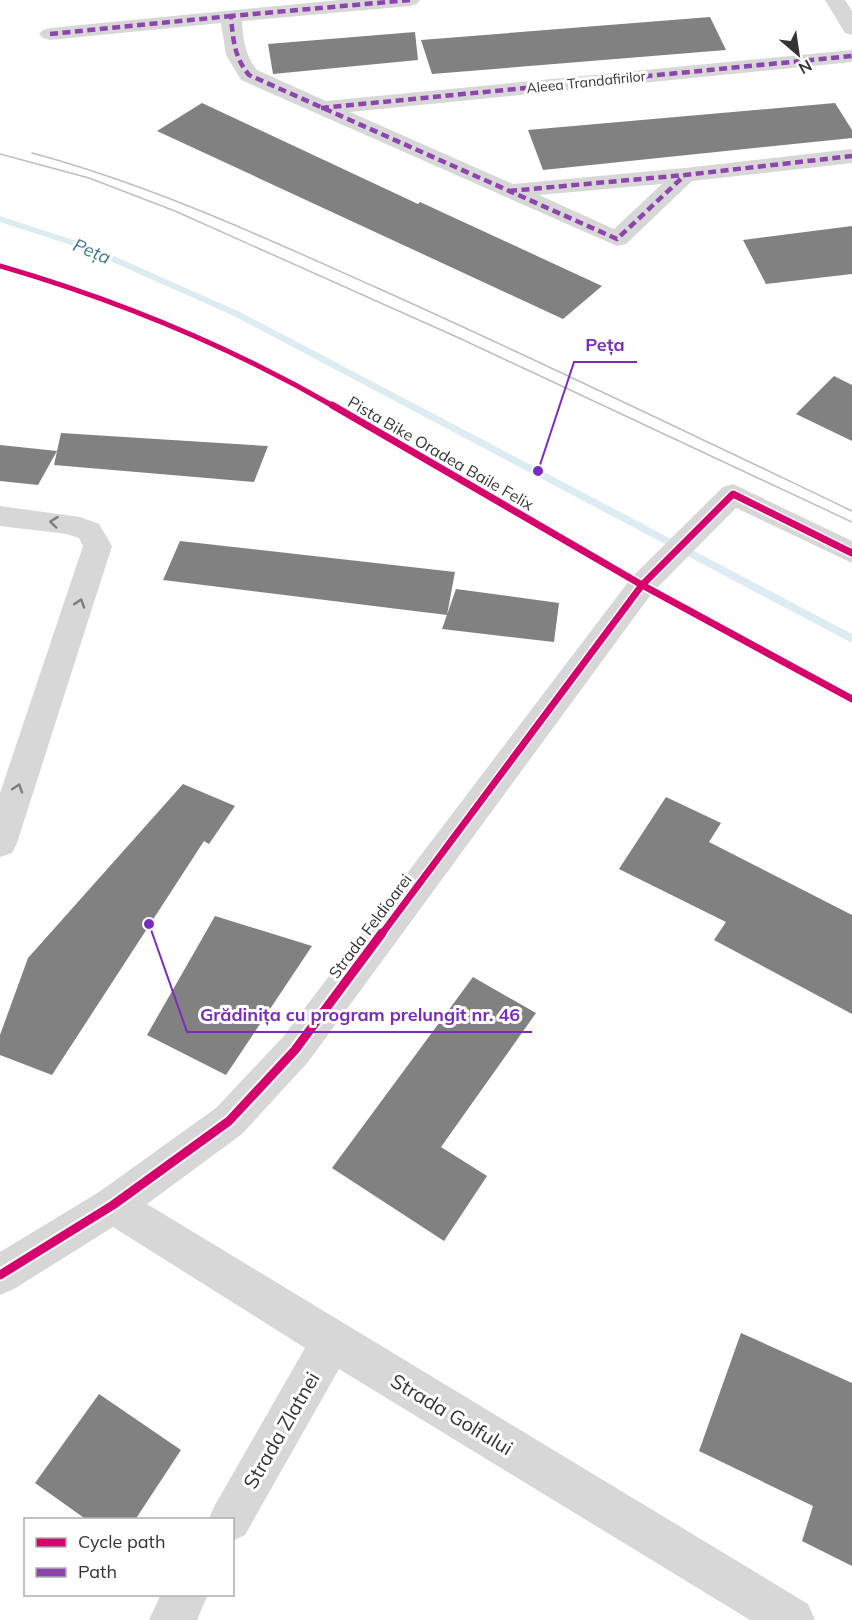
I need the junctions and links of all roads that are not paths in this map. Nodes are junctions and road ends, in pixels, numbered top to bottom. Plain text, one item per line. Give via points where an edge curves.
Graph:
1 (410, 0) edge
2 (835, 0) edge
3 (231, 16) junction
4 (852, 29) edge
5 (50, 34) dead end
6 (852, 56) edge
7 (320, 108) junction
8 (852, 156) edge
9 (685, 175) junction
10 (507, 191) junction
11 (0, 516) edge
12 (852, 553) edge
13 (0, 843) edge
14 (113, 1205) junction
15 (3, 1270) edge
16 (332, 1341) junction
17 (231, 1518) edge
18 (185, 1596) edge
19 (172, 1620) edge
20 (792, 1620) edge

1 - 3 street
2 - 4 street
3 - 5 street
3 - 7 street via 237,62 249,75
6 - 7 street, Aleea Trandafirilor
7 - 10 street
8 - 9 street
9 - 10 street
9 - 10 street via 617,239
13 -> 11 street via 98,546 89,531 70,524
12 - 14 street, Strada Feldioarei via 728,499 646,581 295,1050 229,1121
14 - 15 street, Strada Feldioarei
14 - 16 street, Strada Golfului
16 - 17 street, Strada Zlatnei
16 - 20 street, Strada Golfului
18 - 19 street

